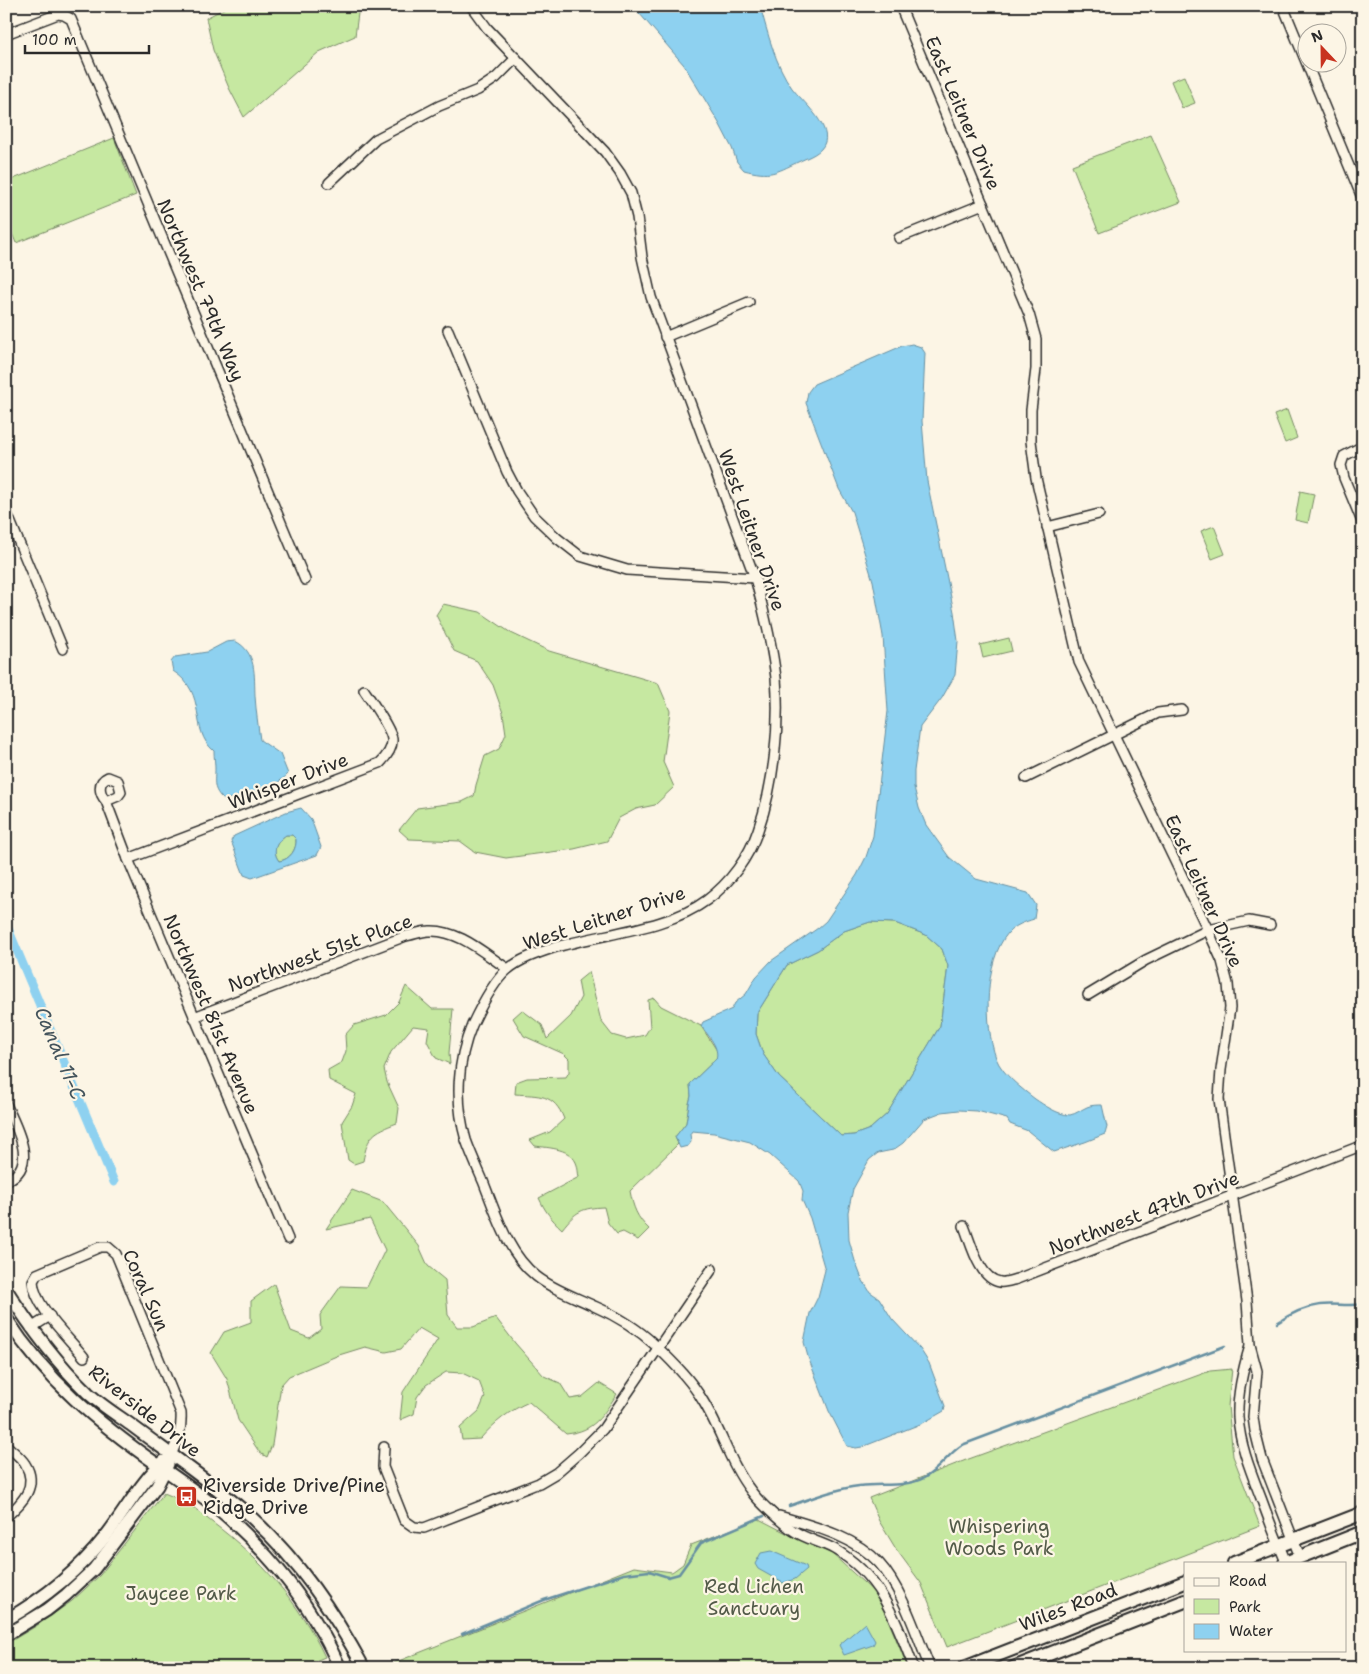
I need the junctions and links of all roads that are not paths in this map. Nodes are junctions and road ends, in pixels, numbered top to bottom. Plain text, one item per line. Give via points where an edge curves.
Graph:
1 (471, 6) edge
2 (900, 6) edge
3 (1283, 6) edge
4 (6, 34) edge
5 (516, 58) junction
6 (329, 183) dead end
7 (1363, 200) edge
8 (983, 204) junction
9 (900, 238) dead end
10 (749, 302) dead end
11 (448, 330) dead end
12 (665, 337) junction
13 (1363, 446) edge
14 (6, 511) edge
15 (1099, 514) dead end
16 (1363, 524) edge
17 (1047, 527) junction
18 (755, 578) junction
19 (305, 580) dead end
20 (63, 649) dead end
21 (364, 690) dead end
22 (1182, 710) dead end
23 (1113, 735) junction
24 (1026, 778) dead end
25 (106, 801) dead end
26 (128, 859) junction
27 (1270, 925) dead end
28 (1208, 930) junction
29 (508, 969) junction
30 (1088, 995) dead end
31 (194, 1017) junction
32 (6, 1104) edge
33 (1363, 1145) edge
34 (6, 1181) edge
35 (1232, 1196) junction
36 (964, 1226) dead end
37 (288, 1239) dead end
38 (712, 1269) dead end
39 (6, 1289) edge
40 (50, 1316) junction
41 (6, 1318) edge
42 (31, 1328) junction
43 (1250, 1346) junction
44 (658, 1348) junction
45 (84, 1357) dead end
46 (1255, 1430) junction
47 (1240, 1432) junction
48 (6, 1445) edge
49 (384, 1447) dead end
50 (171, 1455) junction
51 (162, 1468) junction
52 (1274, 1491) junction
53 (1260, 1497) junction
54 (1363, 1513) edge
55 (776, 1515) junction
56 (6, 1517) edge
57 (1363, 1532) edge
58 (1293, 1540) junction
59 (1279, 1545) junction
60 (1300, 1557) junction
61 (1236, 1562) edge
62 (1285, 1562) edge
63 (1288, 1562) edge
64 (1184, 1582) edge
65 (1184, 1601) edge
66 (1126, 1604) junction
67 (6, 1620) edge
68 (1133, 1621) junction
69 (6, 1635) edge
70 (340, 1668) edge
71 (364, 1668) edge
72 (914, 1668) edge
73 (930, 1668) edge
74 (964, 1668) edge
75 (1013, 1668) edge

1 - 5 street, West Leitner Drive
2 - 8 street, East Leitner Drive
3 - 7 street
4 - 19 street, Northwest 79th Way via 58,14 71,19
5 - 6 street via 478,90 376,139
5 - 12 street, West Leitner Drive via 605,152 620,173 631,194 651,297
8 - 9 street, East Leitner Drive
8 - 17 street, East Leitner Drive via 1029,314 1036,339 1031,441
10 - 12 street
11 - 18 street via 507,472 534,516 557,538 580,556 627,570
12 - 18 street, West Leitner Drive
13 - 16 street via 1344,456 1341,465
14 - 20 street
15 - 17 street
17 - 23 street, East Leitner Drive via 1079,662
18 - 29 street, West Leitner Drive via 769,629 775,672 776,738 758,832 745,859 706,900 684,913 564,944 534,954
21 - 26 street, Whisper Drive via 392,738 386,757 380,764
22 - 23 street via 1158,713
23 - 24 street
23 - 28 street, East Leitner Drive
25 - 26 street, Northwest 81st Avenue
26 - 31 street, Northwest 81st Avenue
27 - 28 street via 1249,921
28 - 30 street via 1146,960
28 - 35 street, East Leitner Drive via 1228,984 1230,1008 1219,1099
29 - 31 street, Northwest 51st Place via 474,945 450,934 429,930
29 - 44 street, West Leitner Drive via 480,1008 459,1069 459,1102 466,1139 503,1231 521,1260 537,1277 636,1328
31 - 37 street, Northwest 81st Avenue
32 - 34 street via 24,1152 22,1167 15,1177
33 - 35 street, Northwest 47th Drive
35 - 36 street, Northwest 47th Drive via 1016,1279 1000,1282 987,1275 979,1265
35 - 43 street, East Leitner Drive
38 - 44 street
39 - 42 street, Riverside Drive
40 - 42 street
40 - 45 street, Coral Sun
40 - 50 street, Coral Sun via 33,1287 37,1274 100,1247 116,1254 181,1413 180,1438
41 - 51 street, Riverside Drive via 26,1347 75,1401
42 - 50 street, Riverside Drive via 54,1358 89,1394
43 - 46 street, East Leitner Drive via 1257,1371
43 - 47 street, East Leitner Drive via 1241,1386
44 - 49 street via 603,1429 556,1473 539,1483 424,1528 414,1527 404,1520 383,1467
44 - 55 street, West Leitner Drive via 690,1381 741,1476 753,1494
46 - 47 street
46 - 52 street, East Leitner Drive
47 - 53 street, East Leitner Drive via 1247,1464
48 - 56 street via 25,1464 31,1478 29,1493
50 - 51 street
50 - 71 street, Riverside Drive via 223,1493 274,1539 339,1622
51 - 67 street via 146,1481 105,1537 77,1568
51 - 69 street via 157,1486 94,1569 47,1610
51 - 70 street, Riverside Drive via 214,1505 260,1549 292,1586 321,1630
52 - 53 street
52 - 58 street, East Leitner Drive
53 - 59 street, East Leitner Drive
54 - 58 main road
55 - 72 street, West Leitner Drive via 791,1530 847,1557 874,1584 893,1614
55 - 73 street, West Leitner Drive via 856,1545 879,1564 899,1595
57 - 60 main road
58 - 59 main road
58 - 60 street, East Leitner Drive
59 - 61 main road
59 - 62 street, East Leitner Drive
60 - 63 main road
64 - 66 main road, Wiles Road
65 - 68 main road, Wiles Road
66 - 68 main road
66 - 74 main road, Wiles Road
68 - 75 main road, Wiles Road

